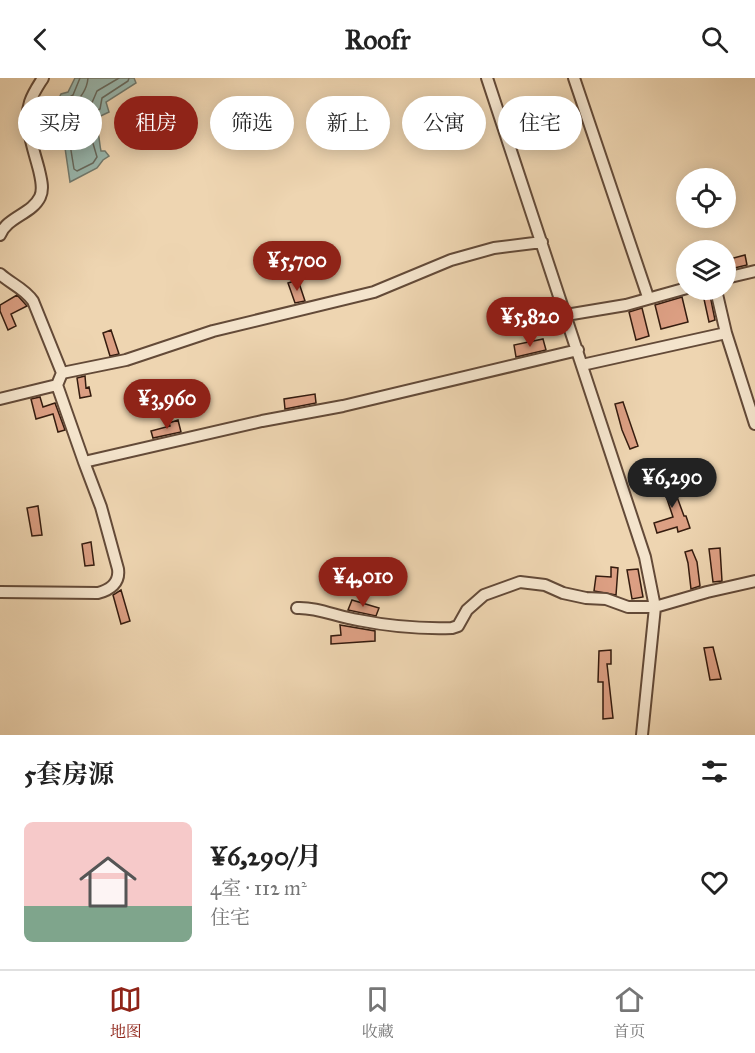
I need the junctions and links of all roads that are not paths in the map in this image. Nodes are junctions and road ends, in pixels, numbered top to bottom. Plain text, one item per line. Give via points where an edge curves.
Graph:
1 (43, 78) edge
2 (487, 78) edge
3 (574, 78) edge
4 (0, 235) edge
5 (542, 242) junction
6 (755, 271) edge
7 (0, 274) edge
8 (736, 276) edge
9 (676, 291) edge
10 (648, 297) junction
11 (718, 300) edge
12 (566, 315) junction
13 (726, 333) junction
14 (578, 350) junction
15 (582, 365) junction
16 (62, 373) junction
17 (57, 385) junction
18 (0, 399) edge
19 (755, 424) edge
20 (84, 462) junction
21 (755, 581) edge
22 (0, 592) edge
23 (655, 607) junction
24 (297, 608) dead end
25 (642, 735) edge

1 - 4 street via 28,113 42,186 39,199 10,221
2 - 5 street
3 - 10 street
5 - 12 street
5 - 16 street via 494,248 451,260 374,292 213,332 126,360
6 - 8 street
7 - 16 street via 26,291 33,301
9 - 10 street
10 - 12 street via 626,305
11 - 13 street
12 - 14 street
13 - 15 street
13 - 19 street
14 - 15 street
14 - 20 street
15 - 23 street via 645,557
16 - 17 street
17 - 18 street
17 - 20 street
20 - 22 street via 101,507 118,569 117,579 107,591 98,593
21 - 23 street
23 - 24 street via 628,607 520,582 484,596 452,628 369,622
23 - 25 street

